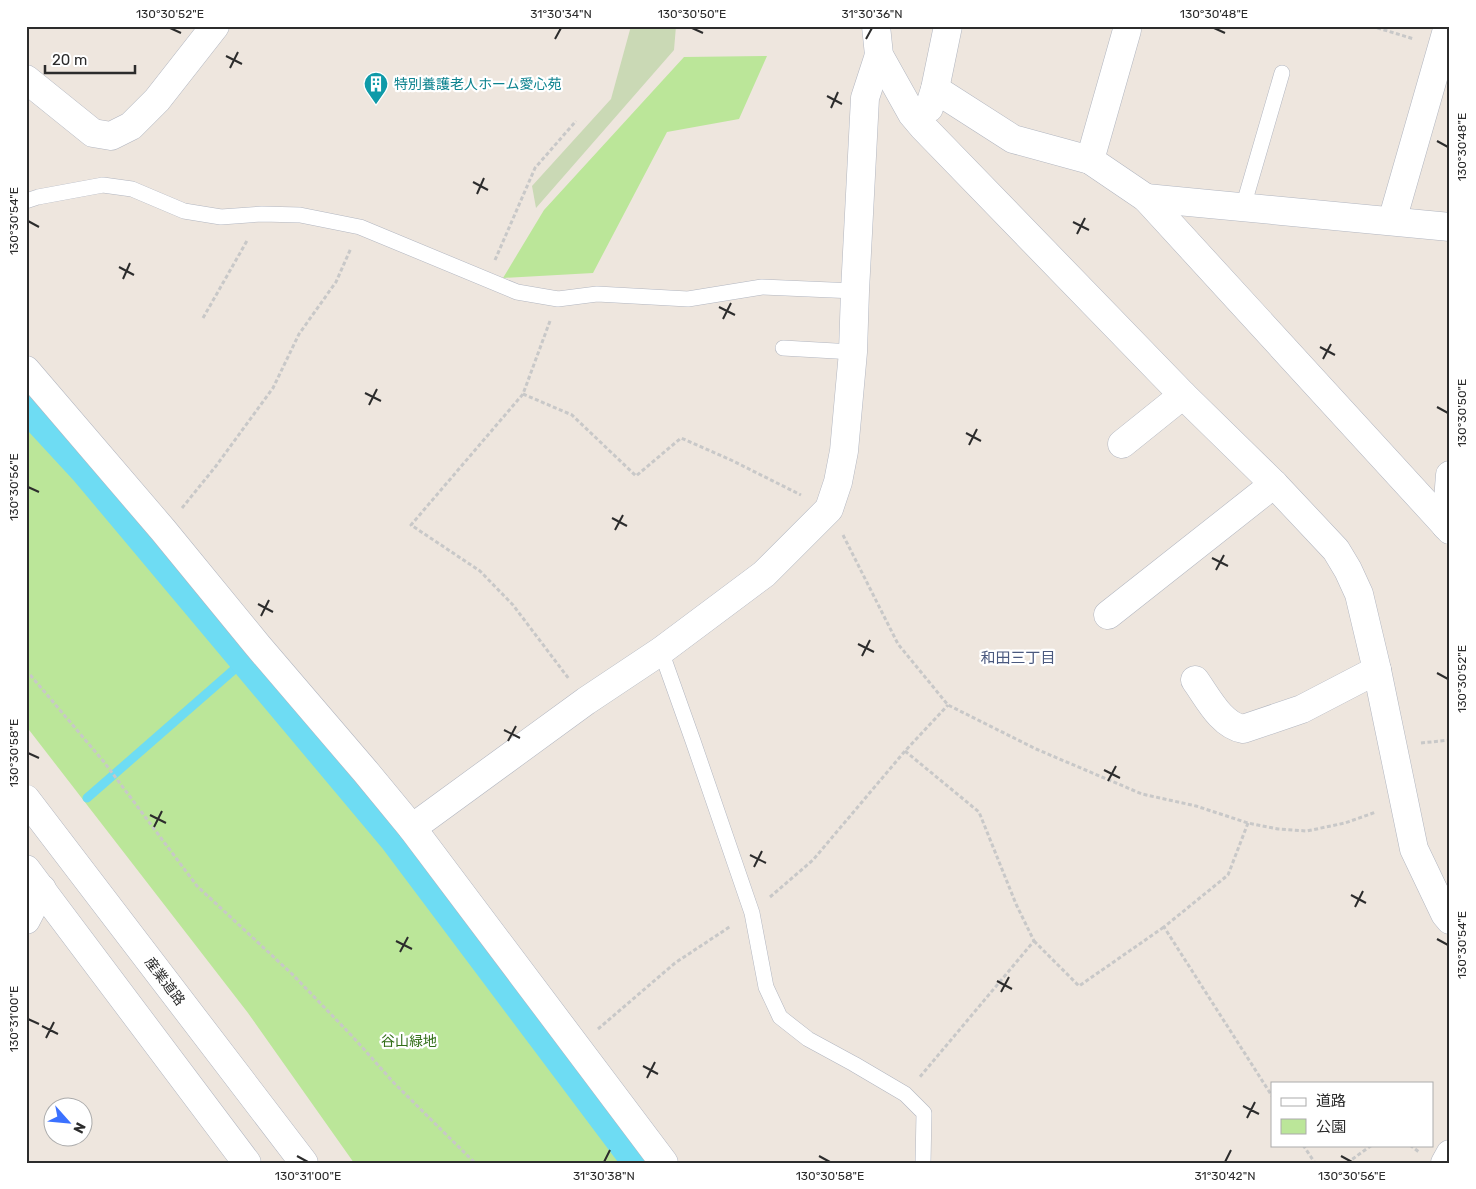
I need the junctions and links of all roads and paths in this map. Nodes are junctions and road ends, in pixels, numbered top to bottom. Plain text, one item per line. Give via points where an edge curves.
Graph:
1 (876, 26) edge
2 (948, 26) edge
3 (1370, 26) edge
4 (209, 29) edge
5 (1127, 30) dead end
6 (1445, 36) edge
7 (879, 55) junction
8 (1282, 73) dead end
9 (26, 79) edge
10 (935, 89) junction
11 (576, 121) dead end
12 (922, 127) junction
13 (1090, 160) junction
14 (1146, 198) junction
15 (26, 201) edge
16 (1243, 207) junction
17 (262, 214) junction
18 (1392, 221) junction
19 (360, 226) junction
20 (1450, 226) edge
21 (486, 280) junction
22 (855, 291) junction
23 (558, 299) junction
24 (203, 318) dead end
25 (783, 348) dead end
26 (853, 352) junction
27 (26, 370) edge
28 (523, 394) junction
29 (1183, 395) junction
30 (1122, 444) dead end
31 (1450, 475) edge
32 (1274, 484) junction
33 (829, 509) junction
34 (1448, 528) edge
35 (163, 530) junction
36 (1108, 614) dead end
37 (660, 651) junction
38 (26, 670) edge
39 (1377, 670) junction
40 (1195, 680) dead end
41 (586, 701) junction
42 (948, 705) junction
43 (905, 750) junction
44 (26, 799) edge
45 (1403, 802) junction
46 (1248, 823) junction
47 (412, 828) junction
48 (75, 861) junction
49 (32, 884) edge
50 (752, 913) junction
51 (26, 920) edge
52 (1450, 920) edge
53 (1164, 927) junction
54 (1034, 941) junction
55 (577, 1048) junction
56 (905, 1094) junction
57 (1271, 1094) edge
58 (1305, 1146) edge
59 (1371, 1146) edge
60 (1450, 1154) edge
61 (247, 1163) edge
62 (304, 1163) edge
63 (475, 1163) edge
64 (664, 1163) edge
65 (923, 1163) edge
66 (1315, 1163) edge
67 (1348, 1163) edge
68 (1445, 1163) edge

1 - 7 street
2 - 10 street
3 - 6 path
4 - 9 street via 157,100 131,126 111,136 94,133
5 - 13 street
6 - 18 street
7 - 12 street
7 - 22 street via 865,98
8 - 16 lane
10 - 12 street
10 - 13 street via 1014,139
11 - 21 path via 535,168
12 - 29 street
13 - 14 street
14 - 16 street
14 - 34 street
15 - 17 lane via 103,185 132,189 184,212 221,216
16 - 18 street
17 - 19 lane via 300,215
17 - 24 path
18 - 20 street
19 - 21 lane
19 - 35 path via 336,282 299,334 272,388 216,466
21 - 23 lane via 518,292
22 - 23 lane via 762,287 688,299 597,294
22 - 26 street
23 - 28 path
25 - 26 lane
26 - 33 street via 844,451
27 - 35 street
28 - 33 path via 572,415 636,476 681,438
28 - 41 path via 411,525 480,572 513,605
29 - 30 street
29 - 32 street
31 - 34 street
32 - 36 street
32 - 39 street via 1336,550 1348,570 1359,594
33 - 37 street via 764,574
33 - 42 path via 898,644
35 - 47 street
37 - 41 street
37 - 50 lane
38 - 63 path via 104,762 197,886 292,974 394,1083
39 - 40 street via 1302,709 1243,729 1226,723
39 - 45 street
41 - 47 street
42 - 43 path
42 - 46 path via 1036,749 1142,794 1196,806
43 - 50 path via 813,860
43 - 54 path via 979,812
44 - 48 street, 産業道路
45 - 46 path via 1344,823 1307,831
45 - 52 street via 1414,849
46 - 53 path via 1228,875
47 - 55 street
48 - 49 street
48 - 62 street, 産業道路
49 - 51 street
49 - 61 street
50 - 55 path via 676,963
50 - 56 lane via 766,987 780,1017 808,1039
53 - 54 path via 1080,986
53 - 57 path
54 - 56 path
55 - 64 street
56 - 65 lane via 924,1113
58 - 66 path
59 - 67 path
60 - 68 street

